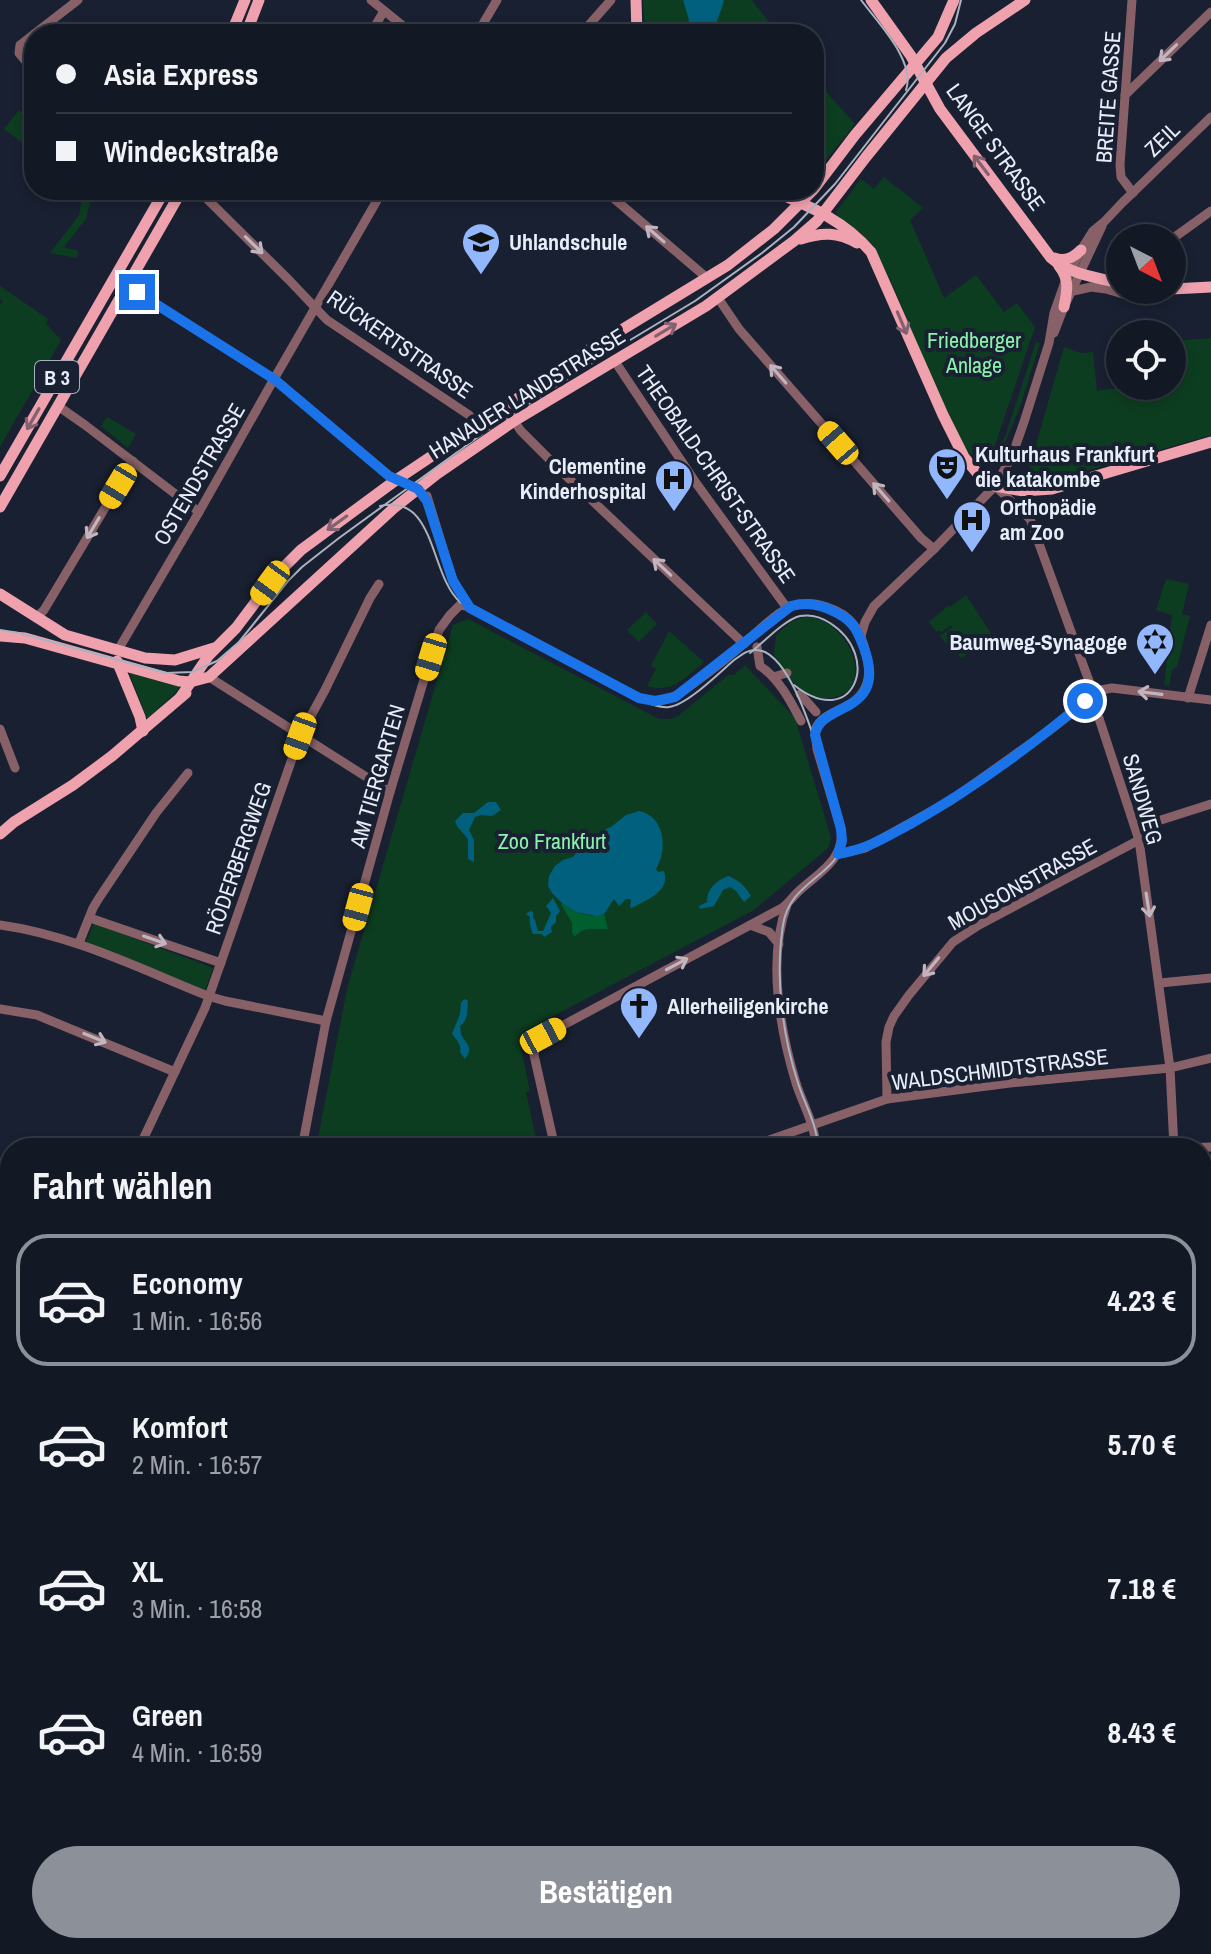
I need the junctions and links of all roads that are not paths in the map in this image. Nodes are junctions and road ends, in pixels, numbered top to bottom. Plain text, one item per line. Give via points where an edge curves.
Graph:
1 (78, 0) edge
2 (245, 0) edge
3 (259, 0) edge
4 (371, 0) edge
5 (497, 0) edge
6 (611, 0) edge
7 (636, 0) edge
8 (871, 0) edge
9 (954, 0) edge
10 (1025, 0) edge
11 (1132, 0) edge
12 (384, 11) junction
13 (1211, 12) edge
14 (47, 24) edge
15 (235, 24) edge
16 (250, 24) edge
17 (376, 24) edge
18 (400, 24) edge
19 (483, 24) edge
20 (590, 24) edge
21 (637, 24) edge
22 (24, 41) edge
23 (24, 60) edge
24 (916, 64) junction
25 (926, 83) junction
26 (1125, 95) junction
27 (1211, 117) edge
28 (824, 176) edge
29 (1133, 193) junction
30 (159, 200) edge
31 (176, 200) edge
32 (208, 200) edge
33 (377, 200) edge
34 (616, 200) edge
35 (797, 200) edge
36 (820, 200) edge
37 (802, 202) junction
38 (1211, 211) edge
39 (822, 212) junction
40 (1186, 229) edge
41 (794, 241) junction
42 (871, 252) junction
43 (1084, 254) junction
44 (1053, 259) junction
45 (1072, 273) junction
46 (1093, 276) junction
47 (114, 278) junction
48 (707, 278) junction
49 (1106, 279) edge
50 (127, 286) junction
51 (1211, 287) edge
52 (1186, 288) edge
53 (1106, 289) edge
54 (1066, 297) junction
55 (718, 298) junction
56 (315, 307) junction
57 (614, 360) junction
58 (274, 379) junction
59 (58, 406) junction
60 (514, 421) junction
61 (478, 425) junction
62 (1211, 442) edge
63 (133, 461) junction
64 (0, 476) edge
65 (396, 480) junction
66 (420, 486) junction
67 (995, 486) junction
68 (0, 507) edge
69 (199, 512) junction
70 (934, 549) junction
71 (379, 584) dead end
72 (0, 594) edge
73 (882, 597) junction
74 (470, 608) junction
75 (787, 608) junction
76 (36, 618) junction
77 (852, 623) junction
78 (1211, 625) edge
79 (0, 636) edge
80 (861, 640) junction
81 (744, 644) junction
82 (757, 647) dead end
83 (114, 649) junction
84 (212, 651) junction
85 (119, 665) junction
86 (787, 673) dead end
87 (209, 677) junction
88 (773, 677) junction
89 (190, 682) junction
90 (1092, 697) junction
91 (180, 698) junction
92 (1188, 698) junction
93 (1211, 700) edge
94 (790, 702) junction
95 (818, 717) junction
96 (801, 721) dead end
97 (0, 729) edge
98 (143, 731) junction
99 (300, 736) junction
100 (15, 768) dead end
101 (188, 773) dead end
102 (390, 792) junction
103 (1211, 804) edge
104 (22, 817) junction
105 (1136, 828) junction
106 (0, 831) edge
107 (1139, 840) junction
108 (0, 842) edge
109 (838, 854) junction
110 (787, 905) junction
111 (90, 918) junction
112 (0, 925) edge
113 (750, 925) junction
114 (79, 943) junction
115 (779, 944) junction
116 (221, 963) junction
117 (1211, 978) edge
118 (1160, 983) junction
119 (208, 996) junction
120 (0, 1009) edge
121 (326, 1021) junction
122 (1211, 1058) edge
123 (1170, 1068) junction
124 (175, 1072) junction
125 (887, 1099) junction
126 (813, 1125) junction
127 (144, 1138) edge
128 (304, 1138) edge
129 (553, 1138) edge
130 (775, 1138) edge
131 (815, 1138) edge
132 (1174, 1138) edge

1 - 14 street
2 - 15 main road
3 - 16 main road
4 - 12 street
5 - 19 street
6 - 20 street
7 - 21 main road
8 - 24 main road, LANGE STRASSE
9 - 24 main road, HANAUER LANDSTRASSE via 938,37
10 - 25 main road, HANAUER LANDSTRASSE via 953,51
11 - 26 street, BREITE GASSE
12 - 17 street
12 - 18 street
13 -> 26 street
22 - 23 street via 18,49
24 - 25 main road, LANGE STRASSE
24 - 28 main road, HANAUER LANDSTRASSE
25 - 39 main road, HANAUER LANDSTRASSE
44 -> 25 main road, LANGE STRASSE
26 - 29 street, BREITE GASSE via 1120,172
27 - 29 street, ZEIL
29 - 43 street, ZEIL via 1093,231
30 - 47 main road, B 3
31 - 50 main road, B 3
32 -> 56 street, RÜCKERTSTRASSE
33 - 56 street, OSTENDSTRASSE
48 -> 34 street
35 - 37 main road
36 - 39 main road
37 - 39 main road
37 - 48 main road, HANAUER LANDSTRASSE via 751,248
38 - 40 street
39 - 41 main road, HANAUER LANDSTRASSE
39 - 42 main road
41 - 42 main road via 834,234
41 - 55 main road, HANAUER LANDSTRASSE
42 -> 67 main road via 959,449
43 - 44 main road
43 - 45 street, ZEIL
43 - 46 street
44 - 45 main road, LANGE STRASSE
45 - 46 main road, LANGE STRASSE
45 - 54 main road
46 - 49 main road, LANGE STRASSE
47 - 50 street
47 -> 64 main road, B 3
48 - 61 main road, HANAUER LANDSTRASSE
50 - 58 street
50 - 59 main road, B 3
51 - 52 main road
53 - 54 street via 1091,287
54 - 67 street via 1012,456
57 -> 55 main road, HANAUER LANDSTRASSE
70 -> 55 street via 743,334
56 - 58 street, OSTENDSTRASSE
56 - 61 street, RÜCKERTSTRASSE
57 - 60 main road, HANAUER LANDSTRASSE
57 - 75 street, THEOBALD-CHRIST-STRASSE
58 - 65 street
58 - 69 street, OSTENDSTRASSE
59 - 63 street
59 - 68 main road, B 3
60 - 66 main road, HANAUER LANDSTRASSE
81 -> 60 street
61 - 65 main road, HANAUER LANDSTRASSE
62 - 67 main road via 1052,489
63 - 69 street
63 -> 76 street
65 - 66 street
65 -> 84 main road, HANAUER LANDSTRASSE via 301,550
66 - 74 street via 453,581
66 - 87 main road, HANAUER LANDSTRASSE
67 - 70 street
67 - 90 street, SANDWEG via 1030,519
69 - 83 street, OSTENDSTRASSE
70 - 73 street
71 - 99 street, RÖDERBERGWEG
72 - 76 main road, HANAUER LANDSTRASSE
73 - 77 street
73 - 80 street via 868,615
74 - 81 street via 639,698 655,701 675,697
74 - 102 street, AM TIERGARTEN via 459,606 439,630
75 - 77 street via 821,605
75 - 81 street
76 - 83 main road, HANAUER LANDSTRASSE via 65,635
77 - 80 street
78 - 92 street
79 - 85 main road, HANAUER LANDSTRASSE
80 - 95 street via 869,668 864,690 852,704
82 - 88 street via 760,666
83 - 84 main road, HANAUER LANDSTRASSE via 171,660
83 - 85 main road
84 - 87 main road
84 - 89 main road, HANAUER LANDSTRASSE
85 - 89 main road, HANAUER LANDSTRASSE
85 - 98 main road
86 - 88 street
87 - 89 main road, HANAUER LANDSTRASSE
87 - 91 main road
87 - 99 street
88 - 94 street
89 - 91 main road
92 -> 90 street via 1112,688
90 - 105 street, SANDWEG
90 - 109 street via 950,801 865,848
91 - 98 main road
92 - 93 street
94 - 95 street via 801,692
94 - 96 street
95 - 109 street via 815,739 841,829
97 - 100 street
98 - 104 main road
99 - 102 street
99 - 116 street, RÖDERBERGWEG
101 - 111 street via 156,813
102 - 121 street, AM TIERGARTEN
103 - 105 street
104 - 106 main road
104 - 108 main road
105 - 107 street, SANDWEG
107 -> 118 street, SANDWEG
107 -> 125 street, MOUSONSTRASSE via 953,942 889,1027
109 - 110 street
110 - 113 street
110 - 115 street
111 - 114 street
111 -> 116 street
112 - 114 street
113 - 115 street via 767,931
129 -> 113 street via 534,1055 536,1043
114 - 119 street
115 - 126 street via 787,1047
116 - 119 street, RÖDERBERGWEG
117 - 118 street
118 - 123 street, SANDWEG
119 - 121 street
119 - 124 street, RÖDERBERGWEG
120 -> 124 street via 37,1015
121 - 128 street, AM TIERGARTEN
122 - 123 street, WALDSCHMIDTSTRASSE
123 - 125 street, WALDSCHMIDTSTRASSE
123 - 132 street, SANDWEG
124 - 127 street, RÖDERBERGWEG
125 - 126 street, WALDSCHMIDTSTRASSE
126 - 130 street, WALDSCHMIDTSTRASSE
126 - 131 street

